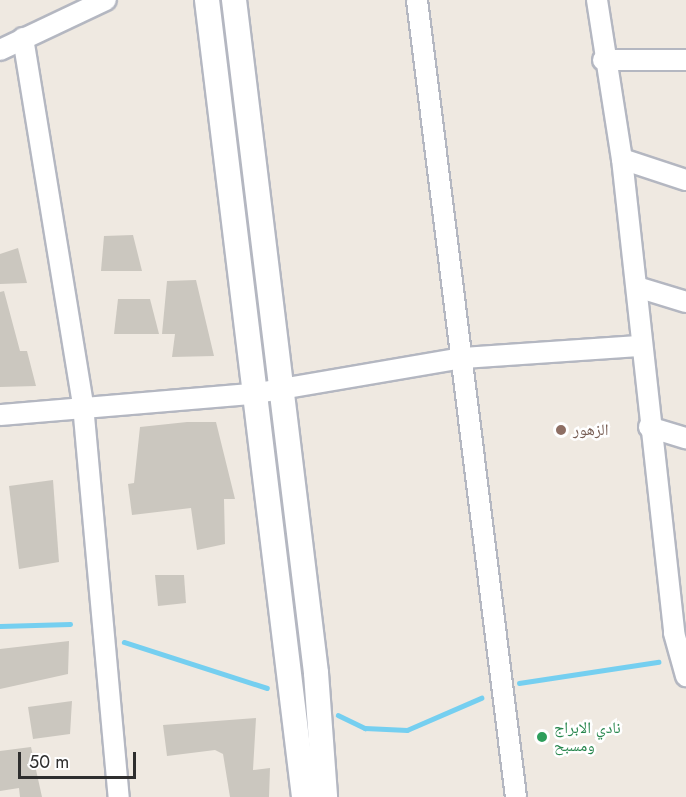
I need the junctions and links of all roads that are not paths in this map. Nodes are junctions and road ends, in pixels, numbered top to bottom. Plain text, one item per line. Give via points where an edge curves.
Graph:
1 (106, 0) edge
2 (207, 0) edge
3 (234, 0) edge
4 (417, 0) edge
5 (597, 0) edge
6 (23, 38) junction
7 (0, 50) edge
8 (603, 60) junction
9 (686, 60) edge
10 (622, 159) junction
11 (686, 180) edge
12 (637, 287) junction
13 (686, 302) edge
14 (639, 346) junction
15 (463, 358) junction
16 (282, 389) junction
17 (252, 394) junction
18 (83, 405) junction
19 (0, 415) edge
20 (649, 427) junction
21 (686, 438) edge
22 (678, 554) edge
23 (680, 635) edge
24 (686, 676) edge
25 (119, 797) edge
26 (304, 797) edge
27 (325, 797) edge
28 (516, 797) edge

1 - 6 street
2 - 17 street
3 - 16 street
4 - 15 street
5 - 8 street
6 - 7 street
6 - 18 street
8 - 9 street
8 - 10 street
10 - 11 street
10 - 12 street
12 - 13 street
12 - 14 street
14 - 15 street
14 - 20 street
15 - 16 street
15 - 28 street
16 - 17 street
16 - 27 street via 316,673
17 - 18 street
17 - 26 street
18 - 19 street
18 - 25 street
20 - 21 street
20 - 22 street
22 - 23 street
23 - 24 street

